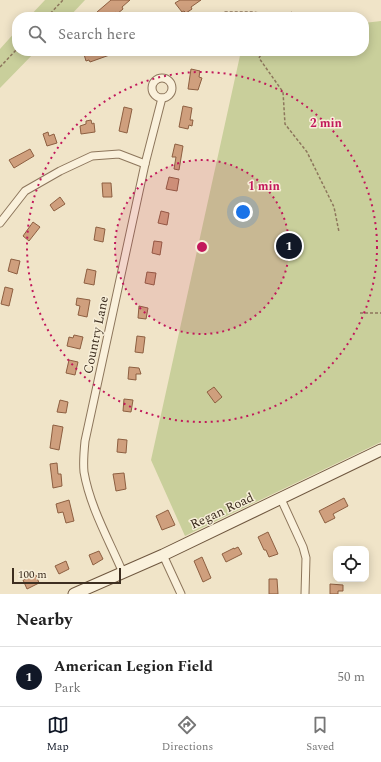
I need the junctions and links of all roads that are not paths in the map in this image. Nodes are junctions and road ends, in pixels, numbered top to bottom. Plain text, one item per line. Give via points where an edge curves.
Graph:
1 (162, 98) dead end
2 (145, 164) junction
3 (0, 223) edge
4 (381, 450) edge
5 (281, 499) junction
6 (163, 555) junction
7 (123, 573) junction
8 (74, 594) edge
9 (181, 594) edge
10 (305, 594) edge

1 - 2 street, Country Lane
2 - 3 street via 119,154 92,156 60,170 25,191
2 - 7 street, Country Lane via 83,456 87,485
4 - 5 street, Regan Road
5 - 6 street, Regan Road
5 - 10 street via 305,552
6 - 7 street, Regan Road
6 - 9 street
7 - 8 street, Regan Road

